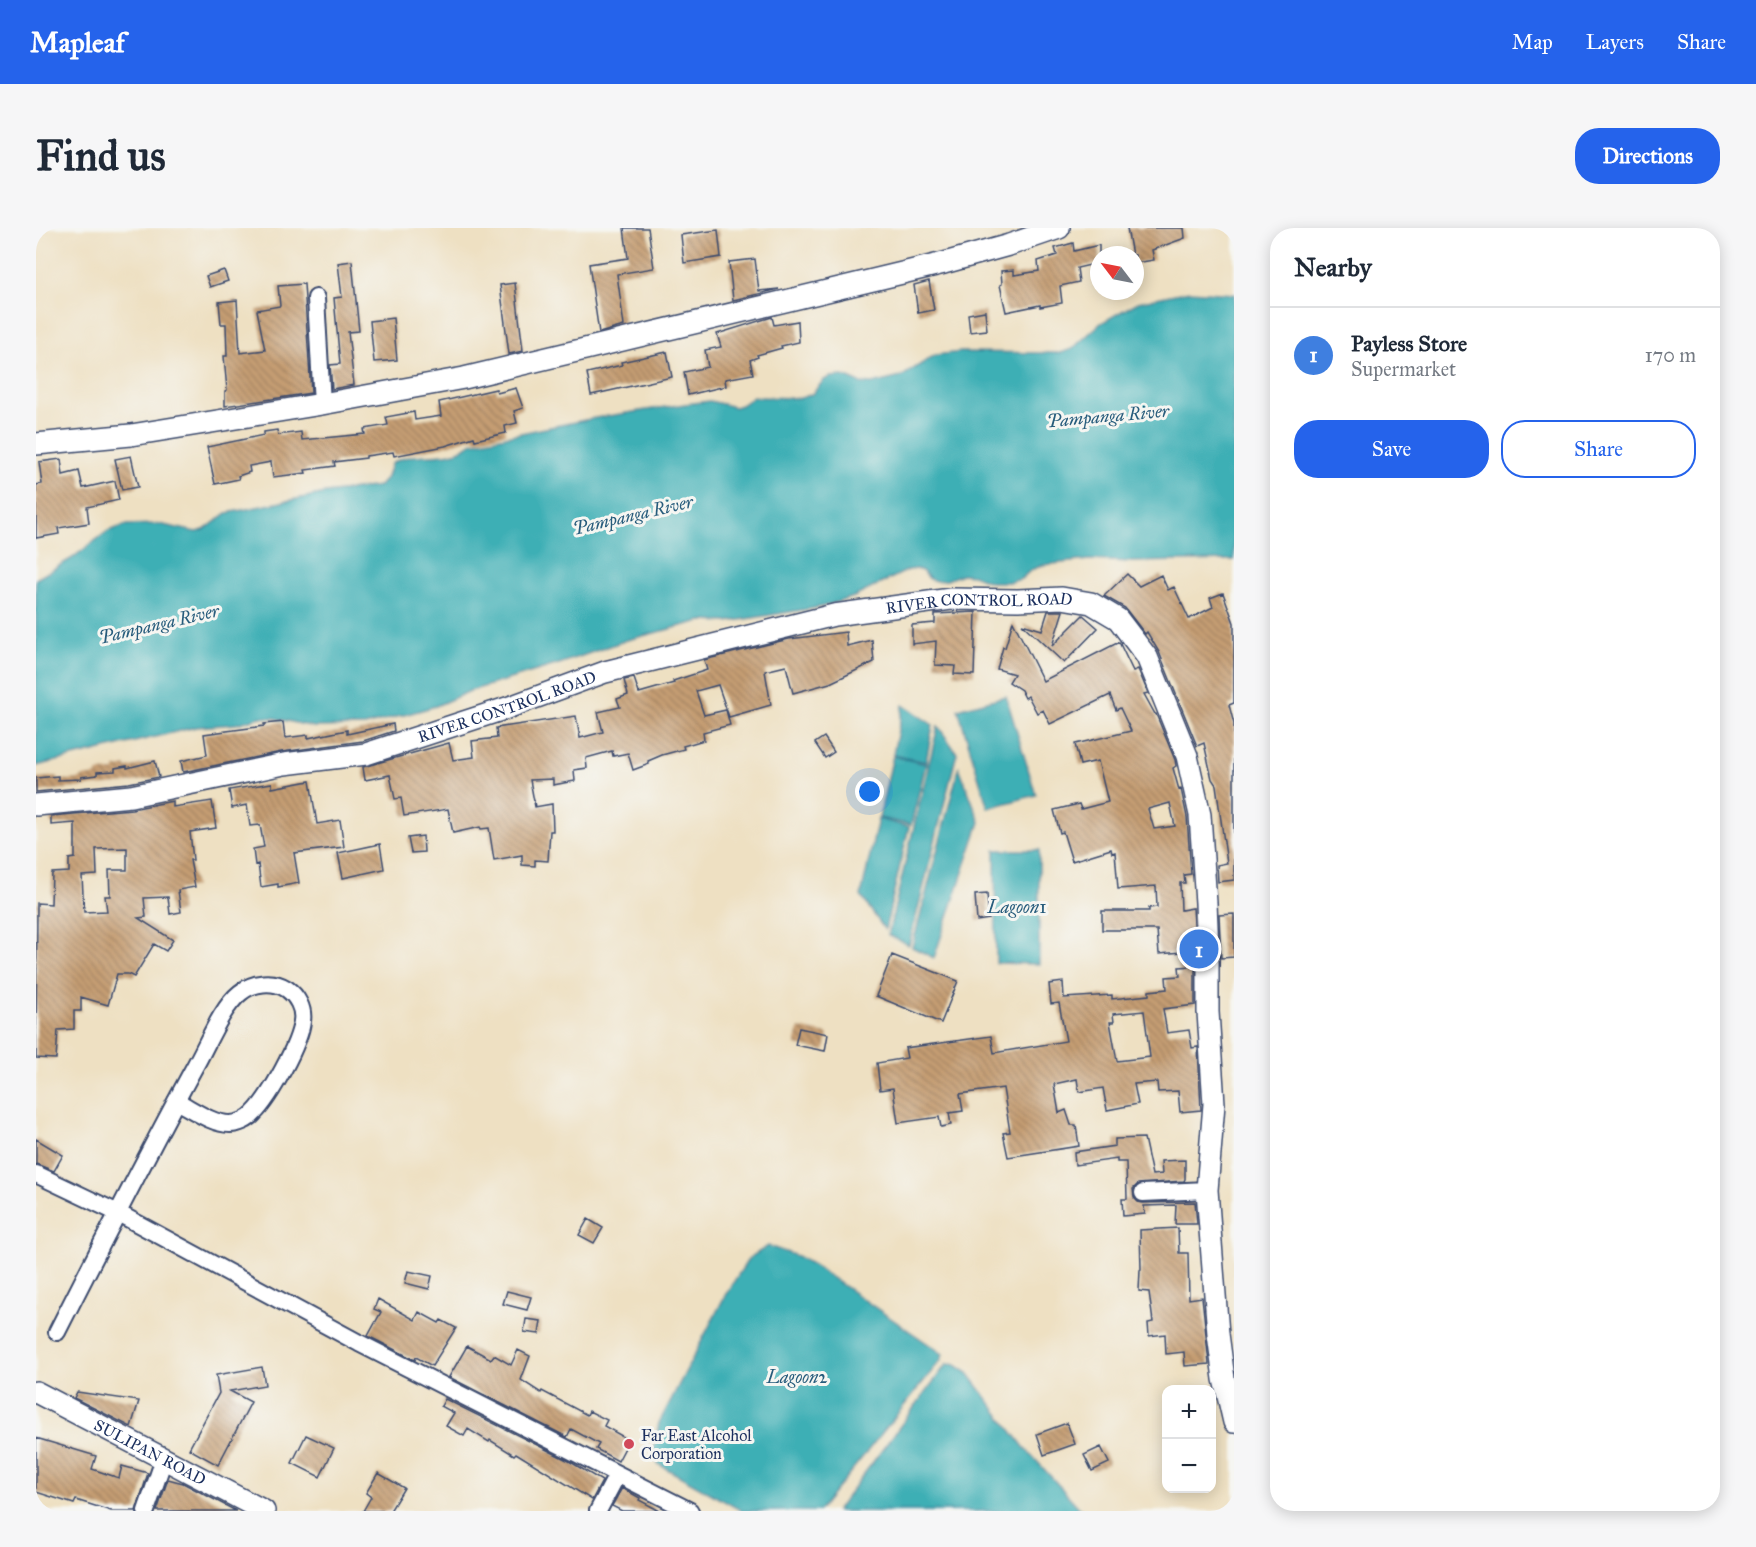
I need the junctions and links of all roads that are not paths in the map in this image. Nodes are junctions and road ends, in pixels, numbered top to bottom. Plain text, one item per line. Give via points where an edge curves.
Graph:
1 (1059, 228) edge
2 (316, 298) dead end
3 (322, 404) junction
4 (36, 444) edge
5 (36, 805) edge
6 (176, 1101) junction
7 (36, 1174) edge
8 (1207, 1190) junction
9 (1143, 1193) dead end
10 (118, 1213) junction
11 (57, 1332) dead end
12 (36, 1392) edge
13 (1234, 1422) edge
14 (164, 1459) junction
15 (617, 1475) junction
16 (146, 1511) edge
17 (264, 1511) edge
18 (598, 1511) edge
19 (690, 1511) edge

1 - 3 street via 944,263 487,372
2 - 3 street
3 - 4 street via 131,435
5 - 8 street, RIVER CONTROL ROAD via 131,796 284,764 366,754 605,672 834,615 951,599 1062,598 1091,603 1118,619 1147,657 1187,756 1200,815 1214,1104
6 - 6 street via 219,1122 230,1124 253,1115 299,1034 303,1020 296,998 276,985 262,984 239,994 223,1015
6 - 10 street
7 - 10 street
8 - 9 street
8 - 13 street, RIVER CONTROL ROAD via 1218,1334
10 - 11 street
10 - 15 street via 359,1343
12 - 14 street, SULIPAN ROAD
14 - 16 street
14 - 17 street, SULIPAN ROAD
15 - 18 street
15 - 19 street

